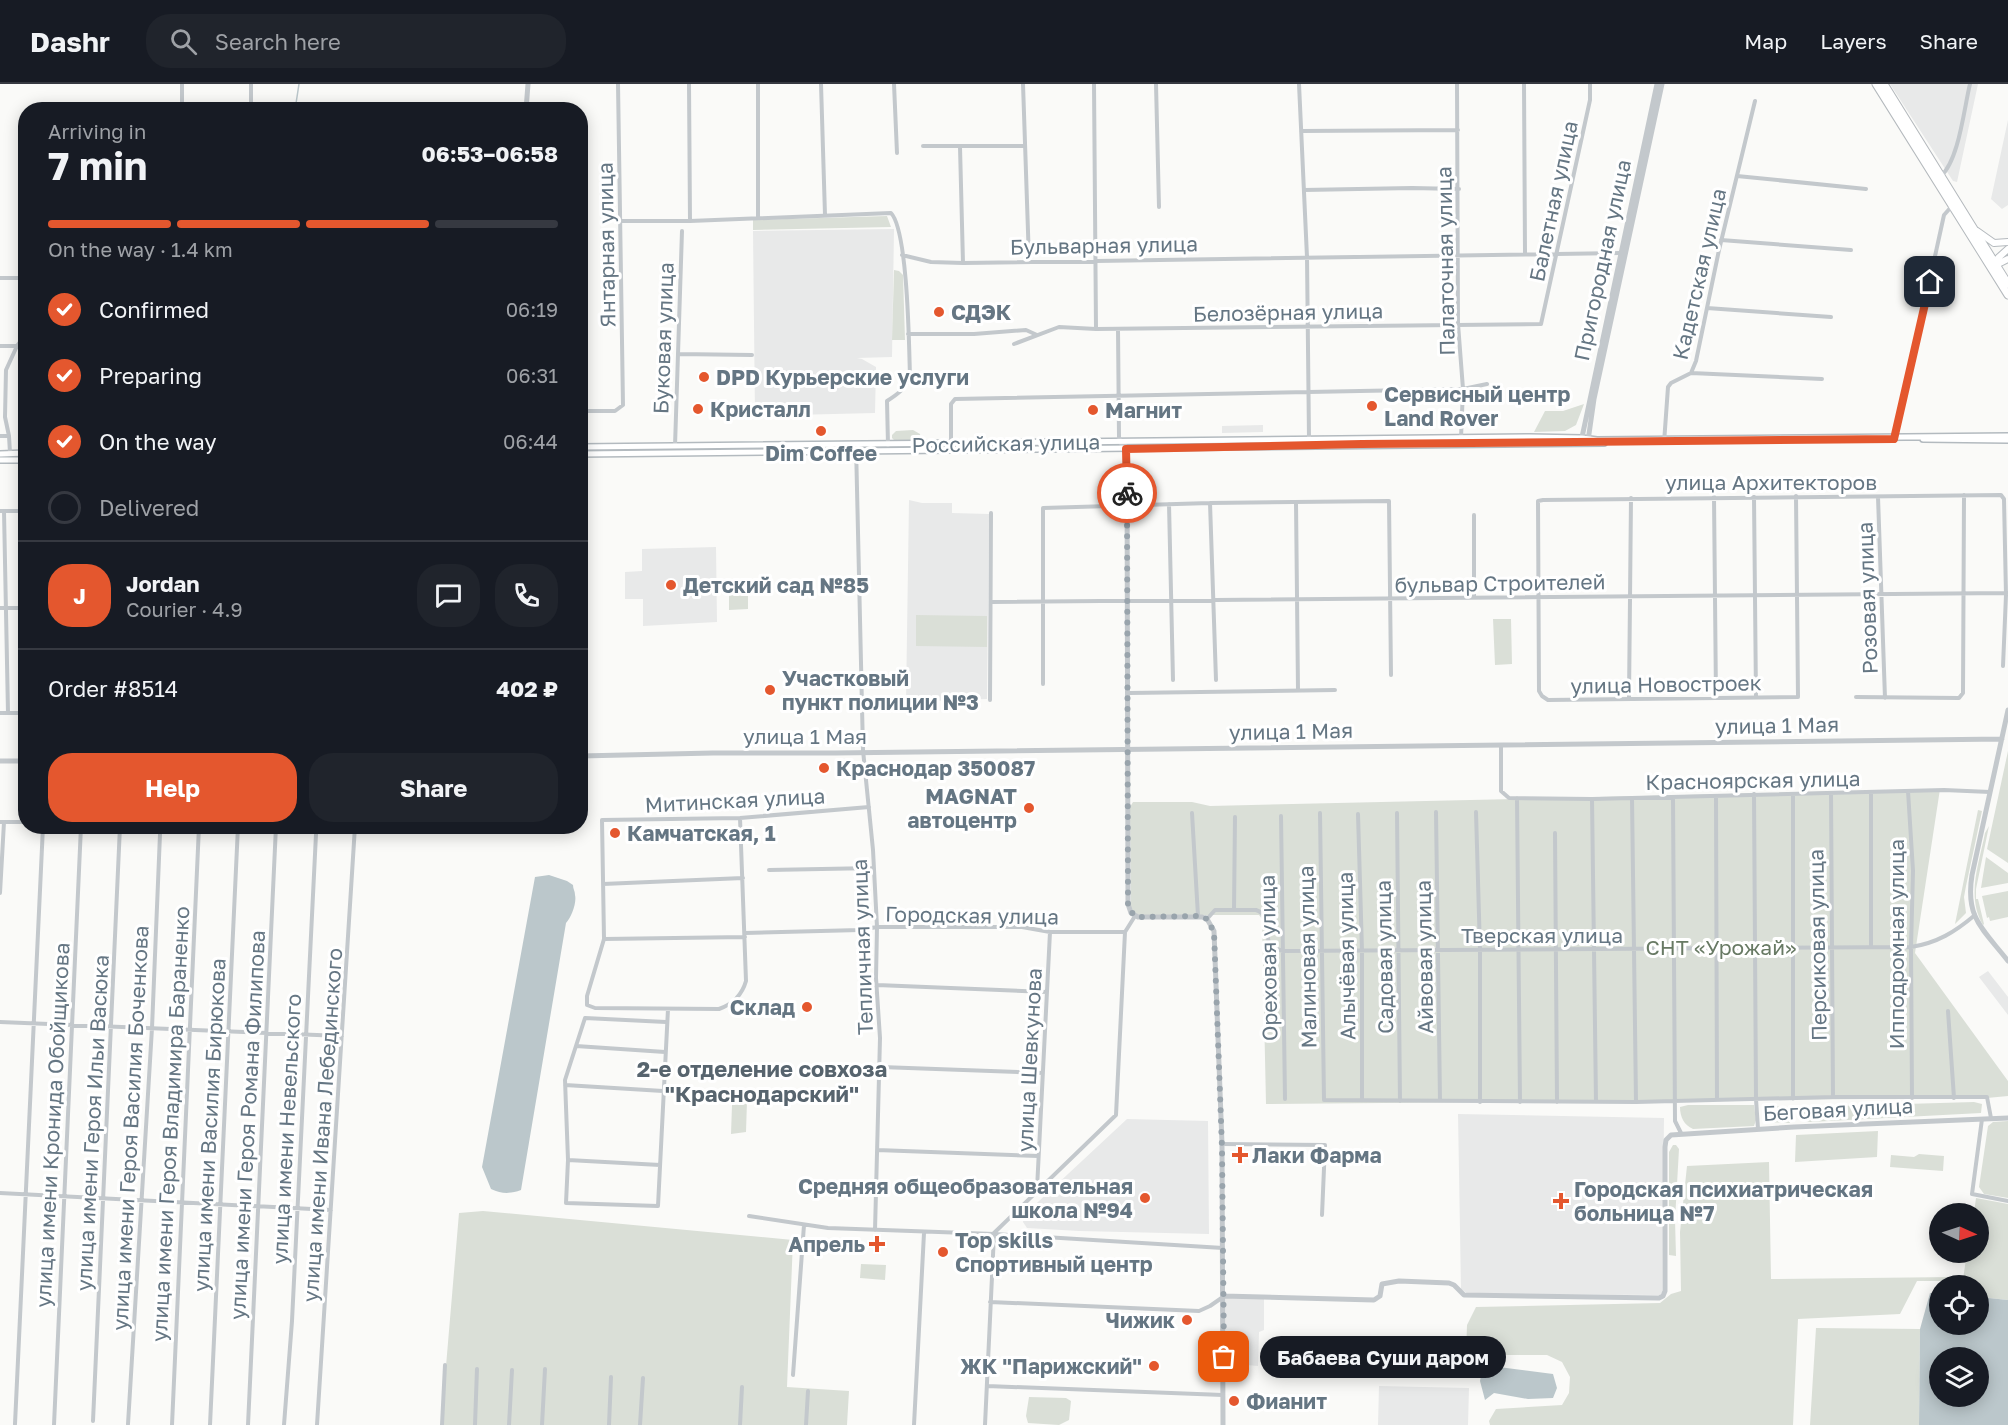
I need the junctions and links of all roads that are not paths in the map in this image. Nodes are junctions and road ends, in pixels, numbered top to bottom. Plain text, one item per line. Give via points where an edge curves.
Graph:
1 (182, 84) edge
2 (251, 84) edge
3 (528, 84) edge
4 (618, 84) edge
5 (689, 84) edge
6 (758, 84) edge
7 (820, 84) edge
8 (894, 84) edge
9 (1023, 84) edge
10 (1094, 84) edge
11 (1156, 84) edge
12 (1299, 84) edge
13 (1457, 84) edge
14 (1524, 84) edge
15 (1590, 84) edge
16 (1657, 84) edge
17 (1662, 84) edge
18 (1876, 84) edge
19 (1884, 84) edge
20 (1970, 84) edge
21 (1755, 101) dead end
22 (182, 102) edge
23 (251, 102) edge
24 (527, 102) edge
25 (1458, 130) junction
26 (1302, 131) junction
27 (923, 146) dead end
28 (1025, 146) junction
29 (960, 147) junction
30 (897, 153) dead end
31 (1737, 176) junction
32 (1939, 178) junction
33 (1459, 189) junction
34 (1866, 189) dead end
35 (1304, 190) junction
36 (1953, 206) junction
37 (1159, 207) dead end
38 (825, 215) junction
39 (758, 218) junction
40 (621, 221) junction
41 (690, 221) junction
42 (1974, 228) junction
43 (682, 231) dead end
44 (1721, 240) junction
45 (2008, 242) edge
46 (2008, 249) edge
47 (1851, 250) dead end
48 (1623, 253) junction
49 (1525, 254) junction
50 (1557, 254) junction
51 (902, 255) junction
52 (1459, 255) junction
53 (1307, 257) junction
54 (2008, 259) edge
55 (1985, 260) junction
56 (1029, 261) junction
57 (1095, 261) junction
58 (963, 263) junction
59 (1996, 266) junction
60 (0, 278) edge
61 (18, 278) edge
62 (1997, 278) junction
63 (2008, 284) edge
64 (2008, 295) edge
65 (1707, 308) junction
66 (1831, 317) dead end
67 (1458, 324) junction
68 (1541, 324) joint
69 (1308, 326) junction
70 (1096, 329) junction
71 (1118, 329) junction
72 (908, 334) junction
73 (1037, 335) junction
74 (1014, 344) dead end
75 (0, 346) edge
76 (17, 346) joint
77 (678, 354) junction
78 (752, 355) dead end
79 (1691, 373) junction
80 (1822, 379) dead end
81 (1487, 384) dead end
82 (1463, 389) junction
83 (1310, 393) junction
84 (1119, 396) junction
85 (588, 411) edge
86 (0, 436) edge
87 (9, 436) junction
88 (1894, 438) junction
89 (2008, 438) edge
90 (1309, 439) junction
91 (1461, 441) junction
92 (1585, 441) junction
93 (1664, 441) junction
94 (951, 444) junction
95 (888, 445) junction
96 (675, 446) junction
97 (1123, 446) junction
98 (588, 447) edge
99 (856, 448) junction
100 (10, 453) junction
101 (18, 453) edge
102 (0, 454) edge
103 (588, 454) edge
104 (0, 460) edge
105 (18, 460) edge
106 (1964, 495) junction
107 (1754, 496) junction
108 (1796, 496) junction
109 (1714, 497) junction
110 (1878, 497) junction
111 (1631, 498) junction
112 (1296, 502) junction
113 (1210, 503) junction
114 (1170, 504) junction
115 (1127, 505) junction
116 (2, 511) edge
117 (18, 511) edge
118 (991, 513) dead end
119 (1474, 515) dead end
120 (1965, 593) junction
121 (2007, 593) edge
122 (1881, 594) junction
123 (1715, 595) junction
124 (1798, 595) junction
125 (1756, 596) junction
126 (1474, 597) junction
127 (1631, 597) junction
128 (1540, 598) junction
129 (1391, 599) junction
130 (1297, 600) junction
131 (1043, 601) junction
132 (1128, 601) junction
133 (1173, 601) junction
134 (1213, 601) junction
135 (991, 602) junction
136 (0, 608) edge
137 (6, 608) junction
138 (18, 608) edge
139 (2003, 666) dead end
140 (1391, 675) dead end
141 (1173, 680) dead end
142 (1215, 680) dead end
143 (1043, 684) dead end
144 (1298, 690) junction
145 (1335, 690) dead end
146 (1129, 693) junction
147 (1716, 698) junction
148 (1756, 698) junction
149 (1856, 698) dead end
150 (1885, 698) junction
151 (1629, 699) junction
152 (990, 700) dead end
153 (2008, 710) edge
154 (0, 712) edge
155 (8, 712) junction
156 (18, 713) edge
157 (2002, 739) junction
158 (1501, 745) junction
159 (1129, 749) junction
160 (863, 753) junction
161 (588, 756) edge
162 (0, 761) edge
163 (18, 761) edge
164 (1908, 791) junction
165 (1871, 792) junction
166 (1990, 792) junction
167 (1831, 793) junction
168 (1754, 794) junction
169 (1793, 794) junction
170 (1716, 796) junction
171 (1673, 797) junction
172 (1517, 798) junction
173 (1632, 798) junction
174 (1592, 799) junction
175 (869, 805) junction
176 (1436, 812) dead end
177 (1476, 812) dead end
178 (1192, 813) dead end
179 (1320, 813) dead end
180 (1397, 813) dead end
181 (1358, 814) dead end
182 (1281, 816) dead end
183 (1235, 817) dead end
184 (740, 818) junction
185 (2, 822) edge
186 (18, 822) edge
187 (1555, 833) dead end
188 (43, 834) edge
189 (81, 834) edge
190 (120, 834) edge
191 (160, 834) dead end
192 (199, 834) edge
193 (238, 834) edge
194 (276, 834) edge
195 (316, 834) edge
196 (355, 834) edge
197 (874, 868) junction
198 (769, 870) dead end
199 (743, 878) junction
200 (603, 884) junction
201 (0, 893) edge
202 (1234, 910) junction
203 (1974, 915) junction
204 (1135, 916) junction
205 (1198, 916) junction
206 (1209, 921) junction
207 (877, 927) junction
208 (1050, 932) junction
209 (1125, 932) junction
210 (745, 935) junction
211 (604, 939) junction
212 (1914, 946) junction
213 (1871, 947) junction
214 (1715, 948) junction
215 (1754, 948) junction
216 (1793, 948) junction
217 (1833, 948) junction
218 (1634, 949) junction
219 (1674, 949) junction
220 (1322, 950) junction
221 (1439, 950) junction
222 (1480, 950) junction
223 (1518, 950) junction
224 (1557, 950) junction
225 (1595, 950) junction
226 (1283, 951) junction
227 (1362, 951) junction
228 (1398, 951) junction
229 (2008, 961) edge
230 (877, 985) junction
231 (1047, 993) junction
232 (668, 1009) junction
233 (1948, 1011) dead end
234 (0, 1022) edge
235 (666, 1022) junction
236 (33, 1023) junction
237 (72, 1025) junction
238 (111, 1026) junction
239 (152, 1028) junction
240 (189, 1029) junction
241 (228, 1031) junction
242 (266, 1033) junction
243 (305, 1034) junction
244 (342, 1035) junction
245 (576, 1046) junction
246 (665, 1052) junction
247 (881, 1067) junction
248 (1042, 1073) junction
249 (565, 1085) junction
250 (663, 1091) junction
251 (1833, 1097) junction
252 (1912, 1098) junction
253 (1954, 1098) junction
254 (1285, 1099) dead end
255 (1362, 1099) junction
256 (1756, 1099) junction
257 (1793, 1099) junction
258 (1717, 1100) junction
259 (1400, 1101) junction
260 (1440, 1101) junction
261 (1675, 1101) junction
262 (1480, 1102) junction
263 (1520, 1102) junction
264 (1557, 1102) junction
265 (1596, 1102) junction
266 (1636, 1102) junction
267 (1991, 1118) junction
268 (2008, 1118) edge
269 (1982, 1119) junction
270 (1758, 1129) junction
271 (1681, 1133) junction
272 (1222, 1144) junction
273 (877, 1150) junction
274 (1038, 1156) junction
275 (568, 1160) junction
276 (660, 1165) junction
277 (1037, 1190) junction
278 (0, 1193) edge
279 (25, 1194) junction
280 (64, 1196) junction
281 (103, 1198) junction
282 (141, 1200) junction
283 (2008, 1201) edge
284 (181, 1202) junction
285 (220, 1204) junction
286 (258, 1206) junction
287 (297, 1208) junction
288 (331, 1210) junction
289 (1322, 1215) dead end
290 (748, 1216) dead end
291 (804, 1225) junction
292 (875, 1230) junction
293 (924, 1233) junction
294 (994, 1234) junction
295 (1220, 1248) junction
296 (1223, 1296) junction
297 (990, 1302) junction
298 (445, 1365) dead end
299 (477, 1369) dead end
300 (545, 1369) dead end
301 (512, 1370) dead end
302 (793, 1375) dead end
303 (611, 1377) dead end
304 (643, 1378) dead end
305 (987, 1386) junction
306 (742, 1387) dead end
307 (808, 1391) dead end
308 (1223, 1395) junction
309 (93, 1421) dead end
310 (15, 1424) edge
311 (128, 1424) edge
312 (172, 1424) edge
313 (54, 1425) edge
314 (210, 1425) edge
315 (248, 1425) edge
316 (284, 1425) edge
317 (318, 1425) edge
318 (442, 1425) edge
319 (475, 1425) edge
320 (509, 1425) edge
321 (542, 1425) edge
322 (609, 1425) edge
323 (640, 1425) edge
324 (740, 1425) edge
325 (806, 1425) edge
326 (914, 1425) edge
327 (985, 1425) edge
328 (1223, 1425) edge

1 - 22 street
2 - 23 street
3 - 24 street
4 - 40 street, Янтарная улица
5 - 41 street
6 - 39 street
7 - 38 street
8 - 30 street
9 - 28 street
10 - 57 street
11 - 37 street
12 - 26 street
13 - 25 street, Палаточная улица
14 - 49 street
15 - 50 street, Балетная улица via 1590,100
16 - 48 street, Пригородная улица
17 - 48 street, Пригородная улица
18 - 32 highway
19 - 32 highway
20 - 32 street via 1954,155 1948,170
21 - 31 street, Кадетская улица
25 - 26 street
25 - 33 street, Палаточная улица
26 - 35 street
27 - 29 street
28 - 29 street
28 - 56 street
29 - 58 street
31 - 34 street
31 - 44 street, Кадетская улица
32 - 36 highway
32 - 42 highway
33 - 35 street
33 - 52 street, Палаточная улица
35 - 53 street
36 - 55 highway
36 - 88 street via 1944,215
38 - 39 street
38 - 51 street via 891,213 896,219
39 - 41 street
40 - 41 street
40 - 85 street, Янтарная улица via 623,405 615,411
42 - 45 main road via 1989,241
42 - 59 highway
43 - 77 street, Буковая улица
44 - 47 street
44 - 65 street, Кадетская улица
46 - 59 main road
48 - 50 street, Бульварная улица
48 - 92 street, Пригородная улица
49 - 50 street, Бульварная улица
49 - 52 street, Бульварная улица
50 - 68 street, Балетная улица
51 - 58 street, Бульварная улица via 931,262
51 - 72 street
52 - 53 street, Бульварная улица
52 - 67 street, Палаточная улица
53 - 57 street, Бульварная улица
53 - 69 street
54 - 59 main road
55 - 59 main road
55 - 62 highway
56 - 57 street, Бульварная улица
56 - 58 street, Бульварная улица
57 - 70 street
59 - 62 main road
59 - 63 highway
60 - 61 street
62 - 64 highway
65 - 66 street
65 - 79 street, Кадетская улица
67 - 68 street, Белозёрная улица
67 - 69 street, Белозёрная улица
67 - 82 street, Палаточная улица
69 - 71 street, Белозёрная улица
69 - 83 street
70 - 71 street, Белозёрная улица
70 - 73 street, Белозёрная улица via 1059,327
71 - 84 street
72 - 73 street, Белозёрная улица via 1026,330
72 - 95 street via 910,377 907,386 887,401
73 - 74 street, Белозёрная улица
75 - 76 street
76 - 87 street via 6,370 5,417
77 - 78 street
77 - 96 street, Буковая улица
79 - 80 street
79 - 93 street, Кадетская улица via 1668,387
81 - 82 street
82 - 83 street
82 - 91 street, Палаточная улица
83 - 84 street
83 - 90 street
84 - 94 street via 955,399 951,404
84 - 97 street
86 - 87 street
87 - 100 street
88 - 89 main road, Российская улица
88 - 93 main road, Российская улица
90 - 91 main road, Российская улица
90 - 97 main road, Российская улица
91 - 92 main road, Российская улица
91 - 97 main road, Российская улица
92 - 93 main road, Российская улица
94 - 95 main road, Российская улица
94 - 97 main road, Российская улица
95 - 99 main road, Российская улица
96 - 98 main road, Российская улица
96 - 99 main road, Российская улица
97 - 99 main road, Российская улица
97 - 115 street
99 - 103 main road, Российская улица
99 - 160 street, Тепличная улица
100 - 101 main road
100 - 102 main road
104 - 105 main road
106 - 110 street, улица Архитекторов
106 - 120 street
106 - 121 street, улица Архитекторов via 2004,496
107 - 108 street, улица Архитекторов
107 - 109 street, улица Архитекторов
107 - 125 street
108 - 110 street, улица Архитекторов
108 - 124 street
109 - 111 street, улица Архитекторов
109 - 123 street
110 - 122 street, Розовая улица
111 - 127 street
111 - 128 street, улица Архитекторов via 1538,501
112 - 113 street
112 - 129 street via 1389,501
112 - 130 street
113 - 114 street
113 - 134 street
114 - 115 street
114 - 133 street
115 - 131 street via 1043,508
115 - 132 street
116 - 117 street
116 - 137 street
118 - 135 street
119 - 126 street
120 - 121 street, бульвар Строителей
120 - 122 street, бульвар Строителей
120 - 150 street via 1963,693 1959,698
121 - 139 street
122 - 124 street, бульвар Строителей
122 - 150 street, Розовая улица
123 - 125 street, бульвар Строителей
123 - 127 street, бульвар Строителей
123 - 147 street
124 - 125 street, бульвар Строителей
124 - 148 street, улица Новостроек via 1798,697
125 - 148 street
126 - 128 street, бульвар Строителей
126 - 129 street, бульвар Строителей
127 - 128 street, бульвар Строителей
127 - 151 street
128 - 151 street, улица Новостроек via 1542,696 1548,700
129 - 130 street, бульвар Строителей
129 - 140 street
130 - 134 street, бульвар Строителей
130 - 144 street
131 - 132 street, бульвар Строителей
131 - 135 street, бульвар Строителей
131 - 143 street
132 - 133 street, бульвар Строителей
132 - 146 street
133 - 134 street, бульвар Строителей
133 - 141 street
134 - 142 street
135 - 152 street
136 - 137 street
137 - 138 street
137 - 155 street
144 - 145 street
144 - 146 street
146 - 159 street
147 - 148 street, улица Новостроек
147 - 151 street, улица Новостроек
149 - 150 street
153 - 157 street
154 - 155 street
155 - 156 street
157 - 158 street, улица 1 Мая
157 - 166 street
158 - 159 street, улица 1 Мая
158 - 172 street via 1501,791 1509,798
159 - 160 street, улица 1 Мая
159 - 204 street via 1128,901
160 - 161 street, улица 1 Мая
160 - 175 street, Тепличная улица
162 - 163 street
164 - 165 street, Красноярская улица
164 - 166 street, Красноярская улица
164 - 212 street, Ипподромная улица
165 - 167 street, Красноярская улица
165 - 213 street
166 - 203 street via 1971,885
167 - 169 street, Красноярская улица
167 - 217 street, Персиковая улица
168 - 169 street, Красноярская улица
168 - 170 street, Красноярская улица
168 - 215 street
169 - 216 street
170 - 171 street, Красноярская улица
170 - 214 street
171 - 173 street, Красноярская улица
171 - 219 street
172 - 174 street, Красноярская улица
172 - 223 street
173 - 174 street, Красноярская улица
173 - 218 street
174 - 225 street
175 - 184 street, Митинская улица
175 - 197 street, Тепличная улица
176 - 221 street, Айвовая улица
177 - 222 street
178 - 205 street
179 - 220 street, Малиновая улица
180 - 228 street, Садовая улица
181 - 227 street, Алычёвая улица
182 - 226 street, Ореховая улица
183 - 202 street
184 - 199 street
184 - 200 street, Митинская улица via 602,820
185 - 186 street
185 - 201 street
187 - 224 street
188 - 236 street
189 - 237 street, улица имени Кронида Обойщикова
190 - 238 street, улица имени Героя Ильи Васюка
191 - 239 street, улица имени Героя Василия Боченкова
192 - 240 street, улица имени Героя Владимира Бараненко
193 - 241 street, улица имени Василия Бирюкова
194 - 242 street, улица имени Героя Романа Филипова
195 - 243 street, улица имени Невельского
196 - 244 street, улица имени Ивана Лебединского
197 - 198 street
197 - 207 street, Тепличная улица
199 - 200 street
199 - 210 street
200 - 211 street
202 - 206 street via 1215,910
202 - 226 street via 1262,912 1266,916 1267,941
203 - 212 street, Тверская улица via 1947,936
203 - 229 street
204 - 205 street
204 - 209 street
205 - 206 street
206 - 272 street via 1214,933
207 - 208 street, Городская улица via 1022,927
207 - 210 street, Городская улица
207 - 230 street, Тепличная улица
208 - 209 street, Городская улица
208 - 231 street, улица Шевкунова
209 - 277 street via 1116,1115
210 - 211 street, Городская улица
210 - 232 street via 746,981 739,996 719,1009
211 - 232 street via 587,1005
212 - 213 street, Тверская улица
212 - 252 street, Ипподромная улица
213 - 217 street, Тверская улица
214 - 215 street, Тверская улица
214 - 219 street, Тверская улица
214 - 258 street
215 - 216 street, Тверская улица
215 - 256 street
216 - 217 street, Тверская улица
216 - 257 street
217 - 251 street, Персиковая улица
218 - 219 street, Тверская улица
218 - 225 street, Тверская улица
218 - 266 street
219 - 261 street
220 - 226 street, Тверская улица
220 - 227 street, Тверская улица
220 - 255 street, Малиновая улица via 1324,1100
221 - 222 street, Тверская улица
221 - 228 street, Тверская улица
221 - 260 street, Айвовая улица
222 - 223 street, Тверская улица
222 - 262 street
223 - 224 street, Тверская улица
223 - 263 street
224 - 225 street, Тверская улица
224 - 264 street
225 - 265 street
226 - 254 street, Ореховая улица
227 - 228 street, Тверская улица
227 - 255 street, Алычёвая улица
228 - 259 street, Садовая улица
230 - 231 street
230 - 247 street, Тепличная улица
231 - 248 street, улица Шевкунова
232 - 235 street
233 - 253 street
234 - 236 street
235 - 245 street via 585,1018
235 - 246 street
236 - 237 street
236 - 279 street
237 - 238 street
237 - 280 street, улица имени Кронида Обойщикова
238 - 239 street
238 - 281 street, улица имени Героя Ильи Васюка
239 - 240 street
239 - 282 street, улица имени Героя Василия Боченкова
240 - 241 street
240 - 284 street, улица имени Героя Владимира Бараненко
241 - 242 street
241 - 285 street, улица имени Василия Бирюкова
242 - 243 street
242 - 286 street, улица имени Героя Романа Филипова
243 - 244 street
243 - 287 street, улица имени Невельского
244 - 288 street, улица имени Ивана Лебединского
245 - 246 street
245 - 249 street
246 - 250 street
247 - 248 street
247 - 273 street, Тепличная улица
248 - 274 street, улица Шевкунова
249 - 250 street
249 - 275 street
250 - 276 street
251 - 252 street
251 - 257 street
252 - 253 street
253 - 267 street via 1987,1097
255 - 259 street
256 - 257 street
256 - 258 street
256 - 270 street
258 - 261 street
259 - 260 street
260 - 262 street
261 - 266 street
261 - 271 street via 1675,1121
262 - 263 street
263 - 264 street
264 - 265 street
265 - 266 street
267 - 268 street, Беговая улица
267 - 269 street, Беговая улица
269 - 270 street, Беговая улица
269 - 283 street via 1972,1194
270 - 271 street, Беговая улица
271 - 296 street, Беговая улица via 1671,1135 1665,1147 1663,1296 1466,1296 1449,1283 1399,1281 1382,1284 1376,1299
272 - 289 street via 1325,1145
272 - 295 street
273 - 274 street
273 - 292 street, Тепличная улица
274 - 277 street, улица Шевкунова
275 - 276 street
275 - 276 street via 566,1203 658,1206
277 - 294 street
278 - 279 street
279 - 280 street
279 - 310 street
280 - 281 street
280 - 313 street, улица имени Кронида Обойщикова
281 - 282 street
281 - 309 street, улица имени Героя Ильи Васюка
282 - 284 street
282 - 311 street, улица имени Героя Василия Боченкова
284 - 285 street
284 - 312 street, улица имени Героя Владимира Бараненко
285 - 286 street
285 - 314 street, улица имени Василия Бирюкова
286 - 287 street
286 - 315 street, улица имени Героя Романа Филипова
287 - 288 street
287 - 316 street, улица имени Невельского
288 - 317 street, улица имени Ивана Лебединского
290 - 291 street
291 - 292 street
291 - 302 street
292 - 293 street
293 - 294 street
293 - 326 street
294 - 295 street
294 - 297 street
295 - 296 street
296 - 297 street via 1199,1311
296 - 308 street
297 - 305 street
298 - 318 street
299 - 319 street
300 - 321 street
301 - 320 street
303 - 322 street
304 - 323 street
305 - 308 street
305 - 327 street
306 - 324 street
307 - 325 street
308 - 328 street

